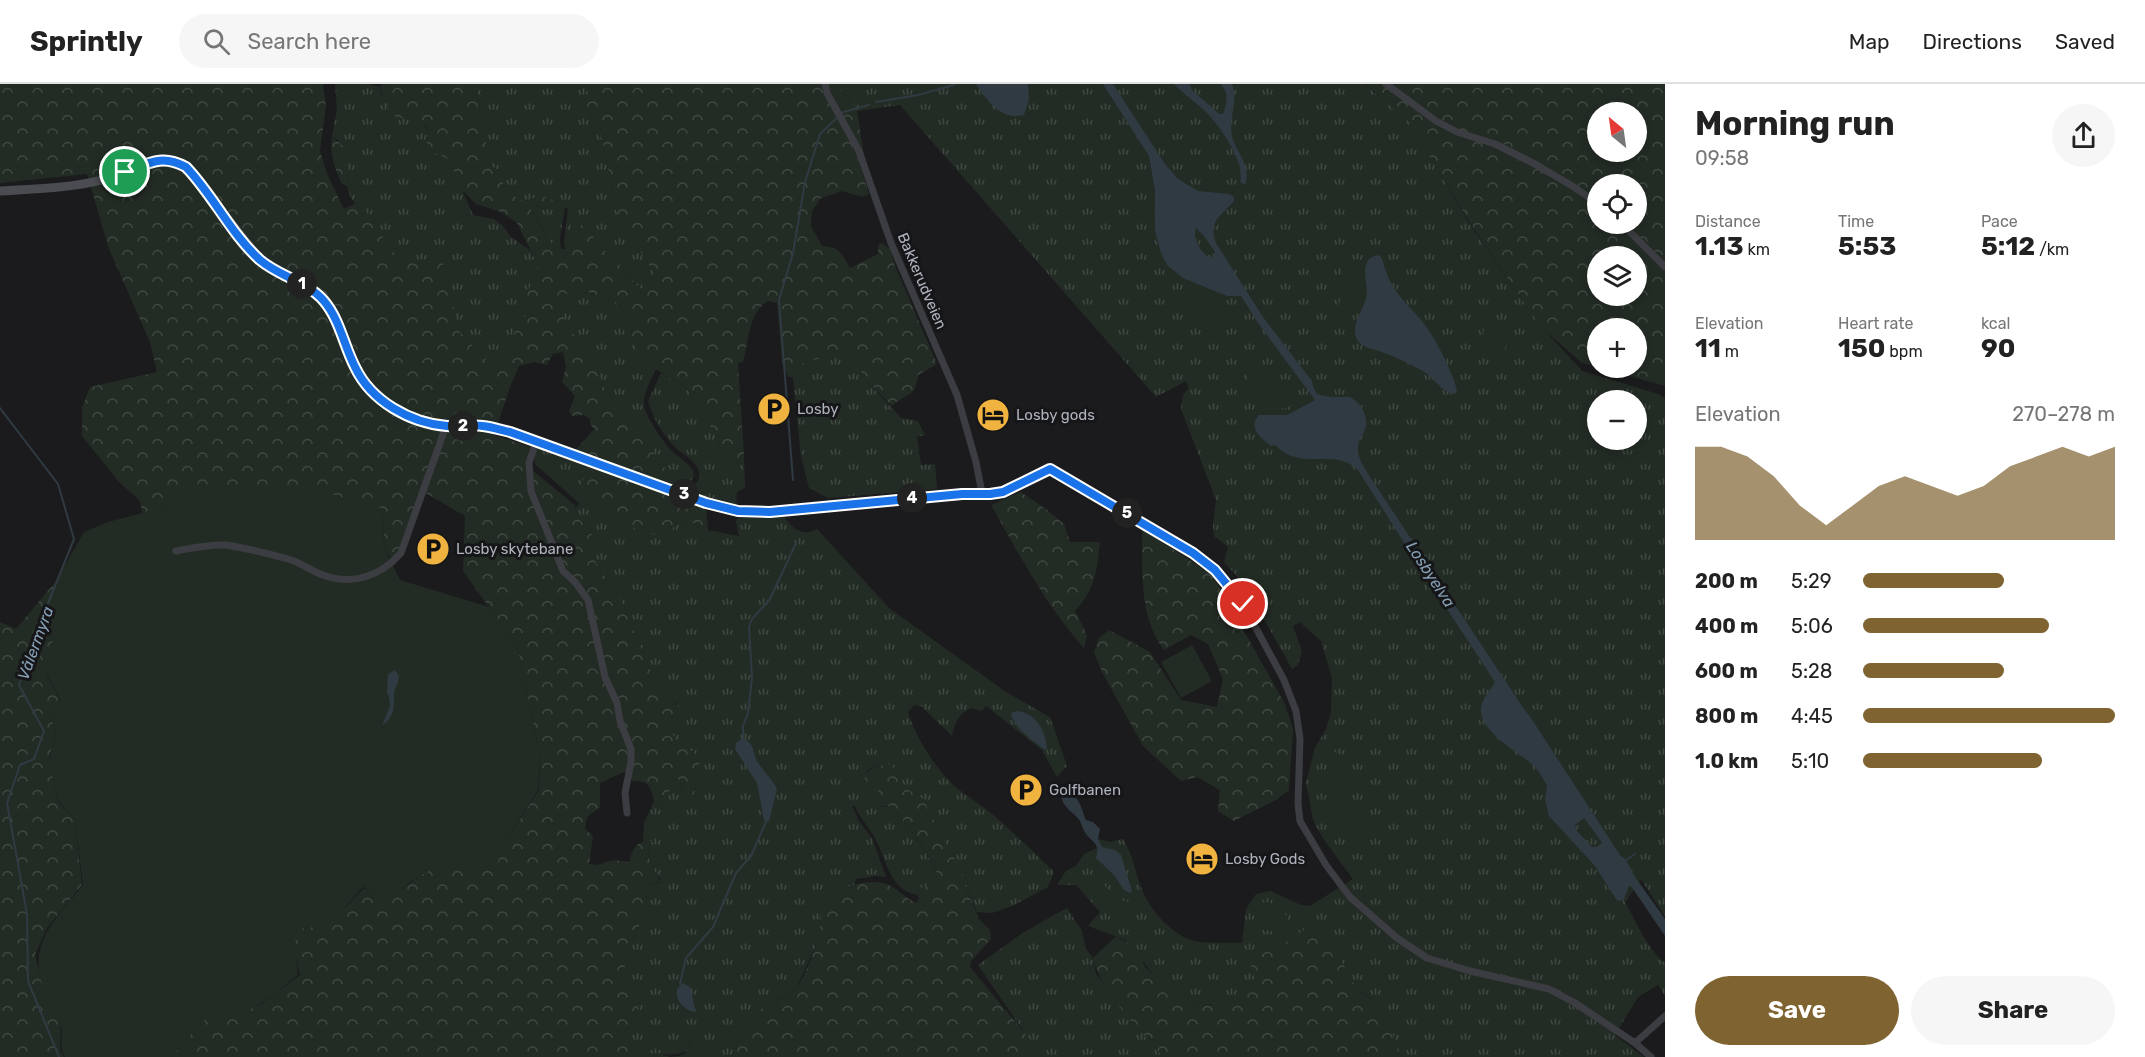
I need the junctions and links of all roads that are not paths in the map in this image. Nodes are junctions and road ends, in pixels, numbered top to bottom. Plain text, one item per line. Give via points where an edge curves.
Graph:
1 (825, 84) edge
2 (1386, 84) edge
3 (0, 191) edge
4 (1587, 196) edge
5 (1632, 234) edge
6 (1665, 267) edge
7 (446, 426) junction
8 (536, 442) junction
9 (982, 493) junction
10 (176, 551) dead end
11 (627, 813) dead end
12 (1665, 1016) edge
13 (1635, 1044) junction
14 (1651, 1057) edge

1 - 9 street, Bakkerudveien via 859,151 891,243 957,394
2 - 4 street via 1436,121 1495,144
3 - 7 main road via 104,180 165,159 186,167 259,258 326,303 355,368 375,394 417,420
5 - 6 street
7 - 8 main road via 482,426
7 - 10 street via 401,553 378,572 359,579 323,576 293,561 227,545
8 - 9 main road via 738,511 770,512
8 - 11 street via 529,463 531,491 564,571 588,600 605,677 631,749
9 - 13 street via 1003,492 1050,469 1170,537 1215,570 1243,604 1292,696 1299,723 1300,821 1350,897 1397,939 1427,958 1550,989
12 - 13 street
13 - 14 street

